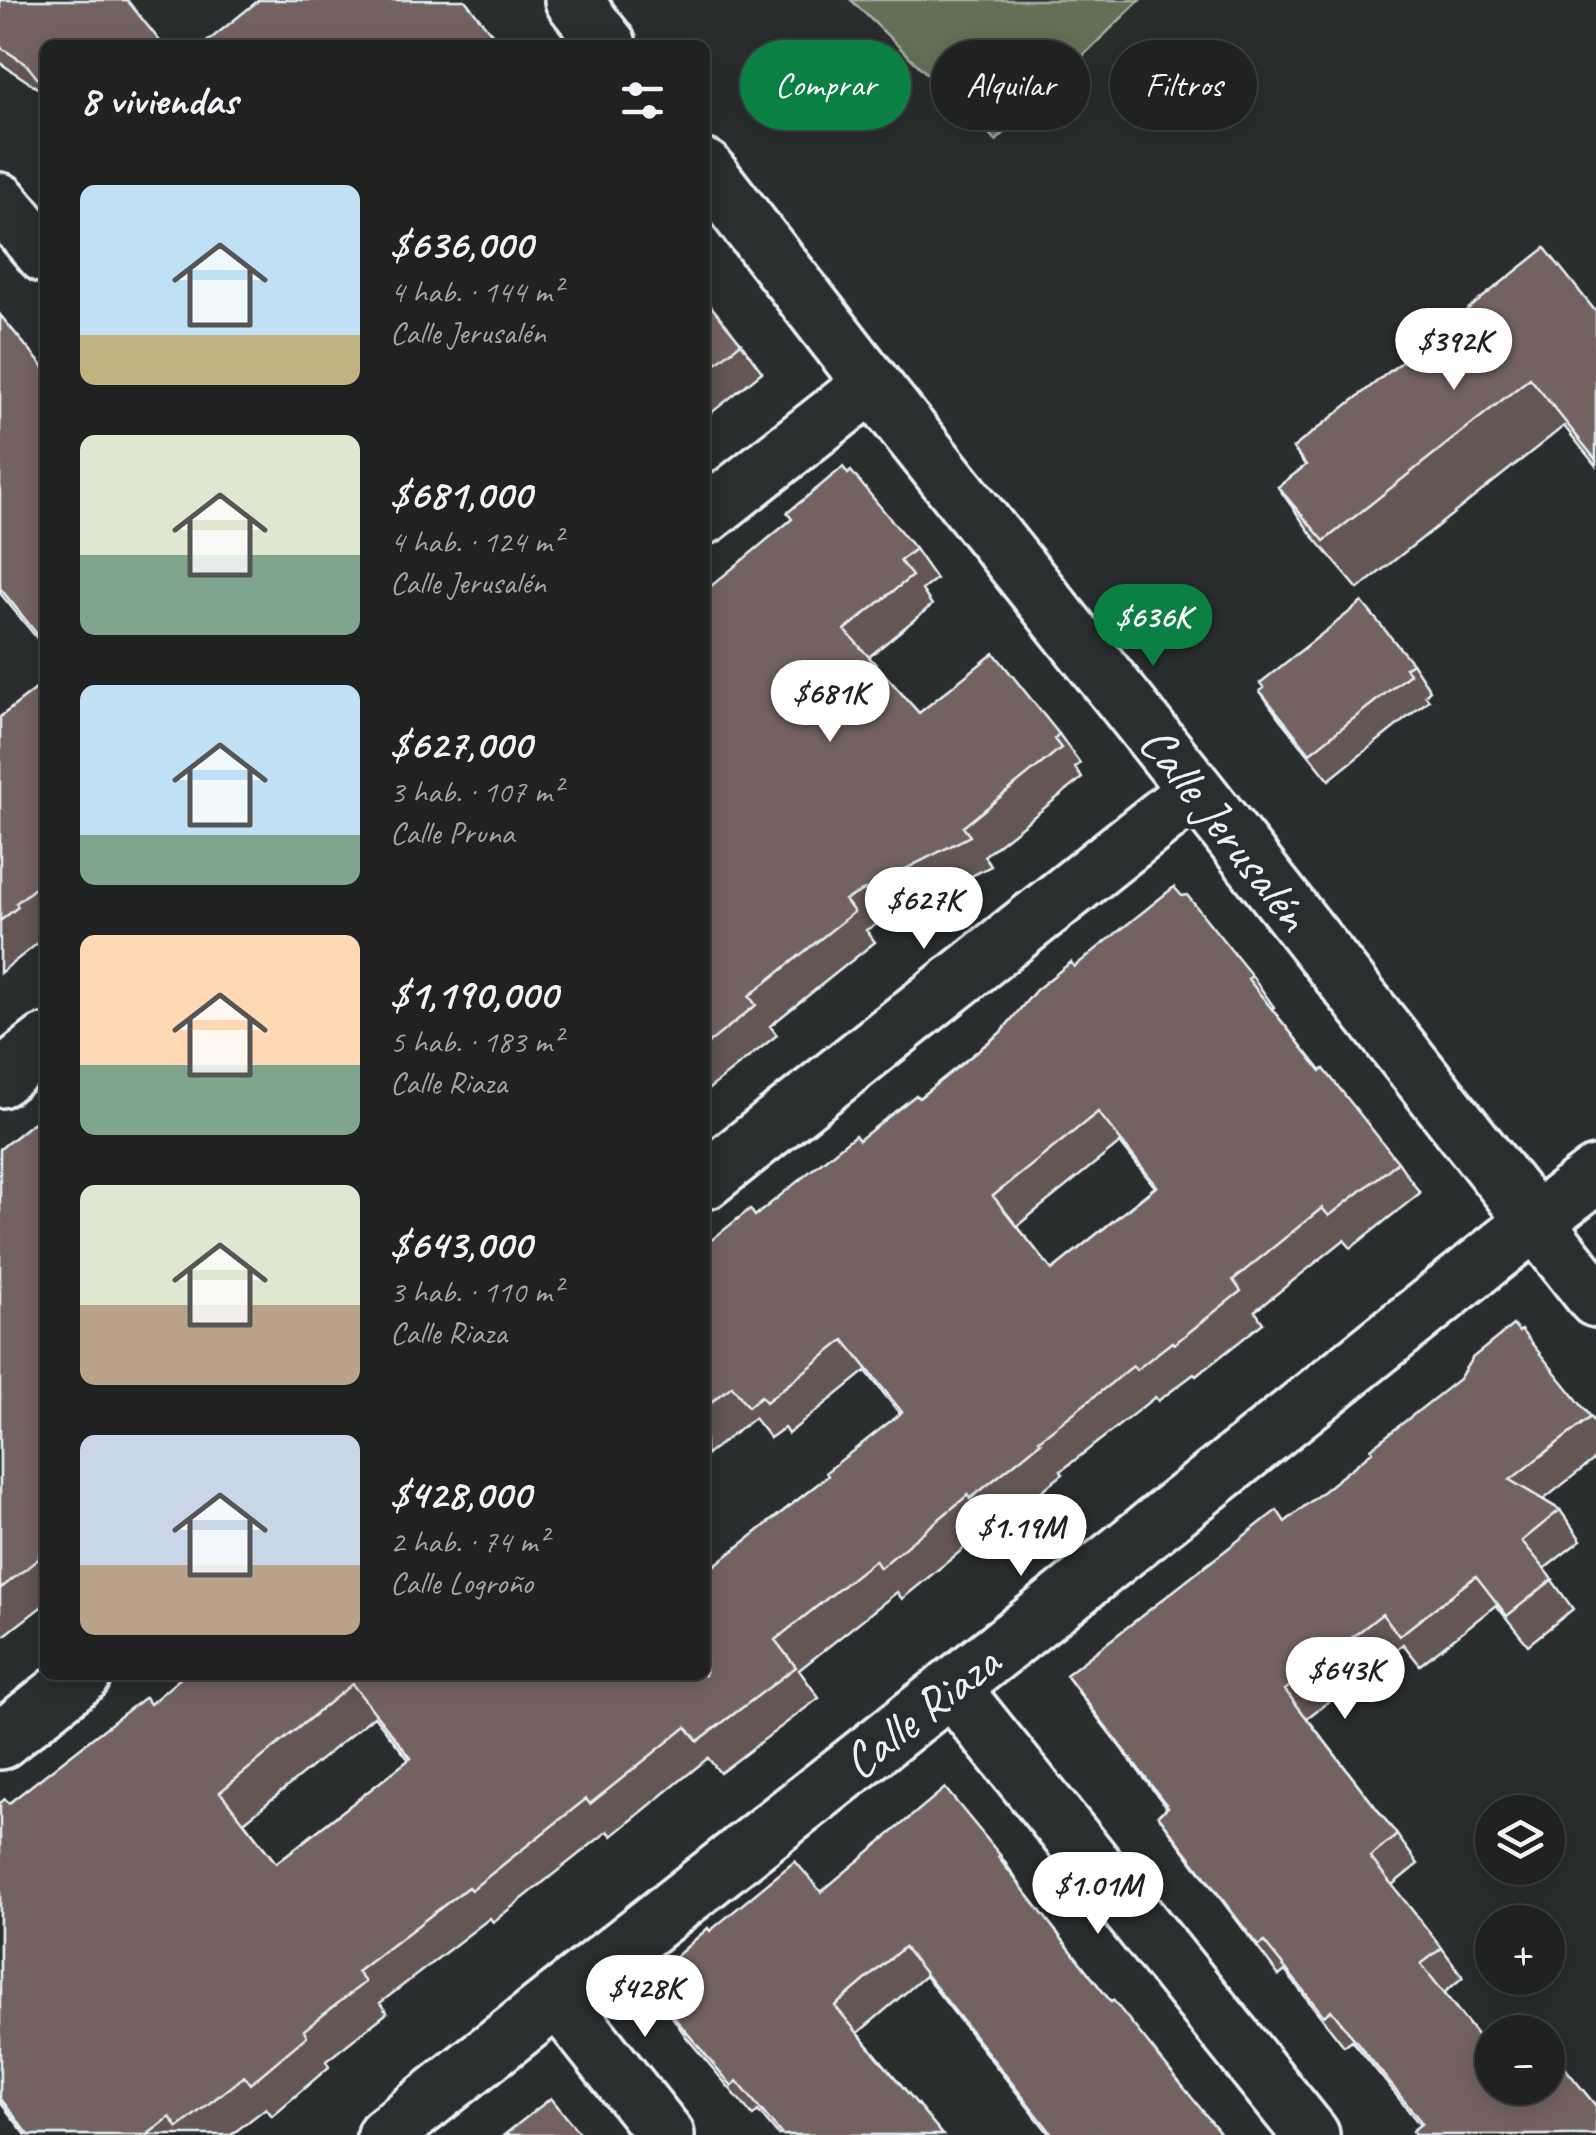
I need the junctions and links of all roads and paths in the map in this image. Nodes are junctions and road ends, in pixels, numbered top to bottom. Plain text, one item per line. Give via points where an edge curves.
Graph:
1 (573, 0) edge
2 (604, 40) edge
3 (710, 174) edge
4 (0, 201) edge
5 (40, 249) edge
6 (872, 384) junction
7 (710, 512) edge
8 (1196, 790) junction
9 (40, 1047) edge
10 (0, 1079) edge
11 (1596, 1175) edge
12 (710, 1177) edge
13 (1534, 1222) junction
14 (1596, 1299) edge
15 (77, 1680) edge
16 (951, 1687) junction
17 (0, 1740) edge
18 (558, 1998) junction
19 (385, 2135) edge
20 (666, 2135) edge
21 (1311, 2135) edge

1 - 2 street
3 - 6 street, Calle Jerusalén
4 - 5 street
6 - 7 street
6 - 8 street, Calle Jerusalén
8 - 12 street
8 - 13 street, Calle Jerusalén
9 - 10 street
11 - 13 street, Calle Riaza
13 - 14 street, Calle Jerusalén
13 - 16 street, Calle Riaza
15 - 17 street
16 - 18 street, Calle Riaza
16 - 21 street
18 - 19 street, Calle Riaza
18 - 20 street

